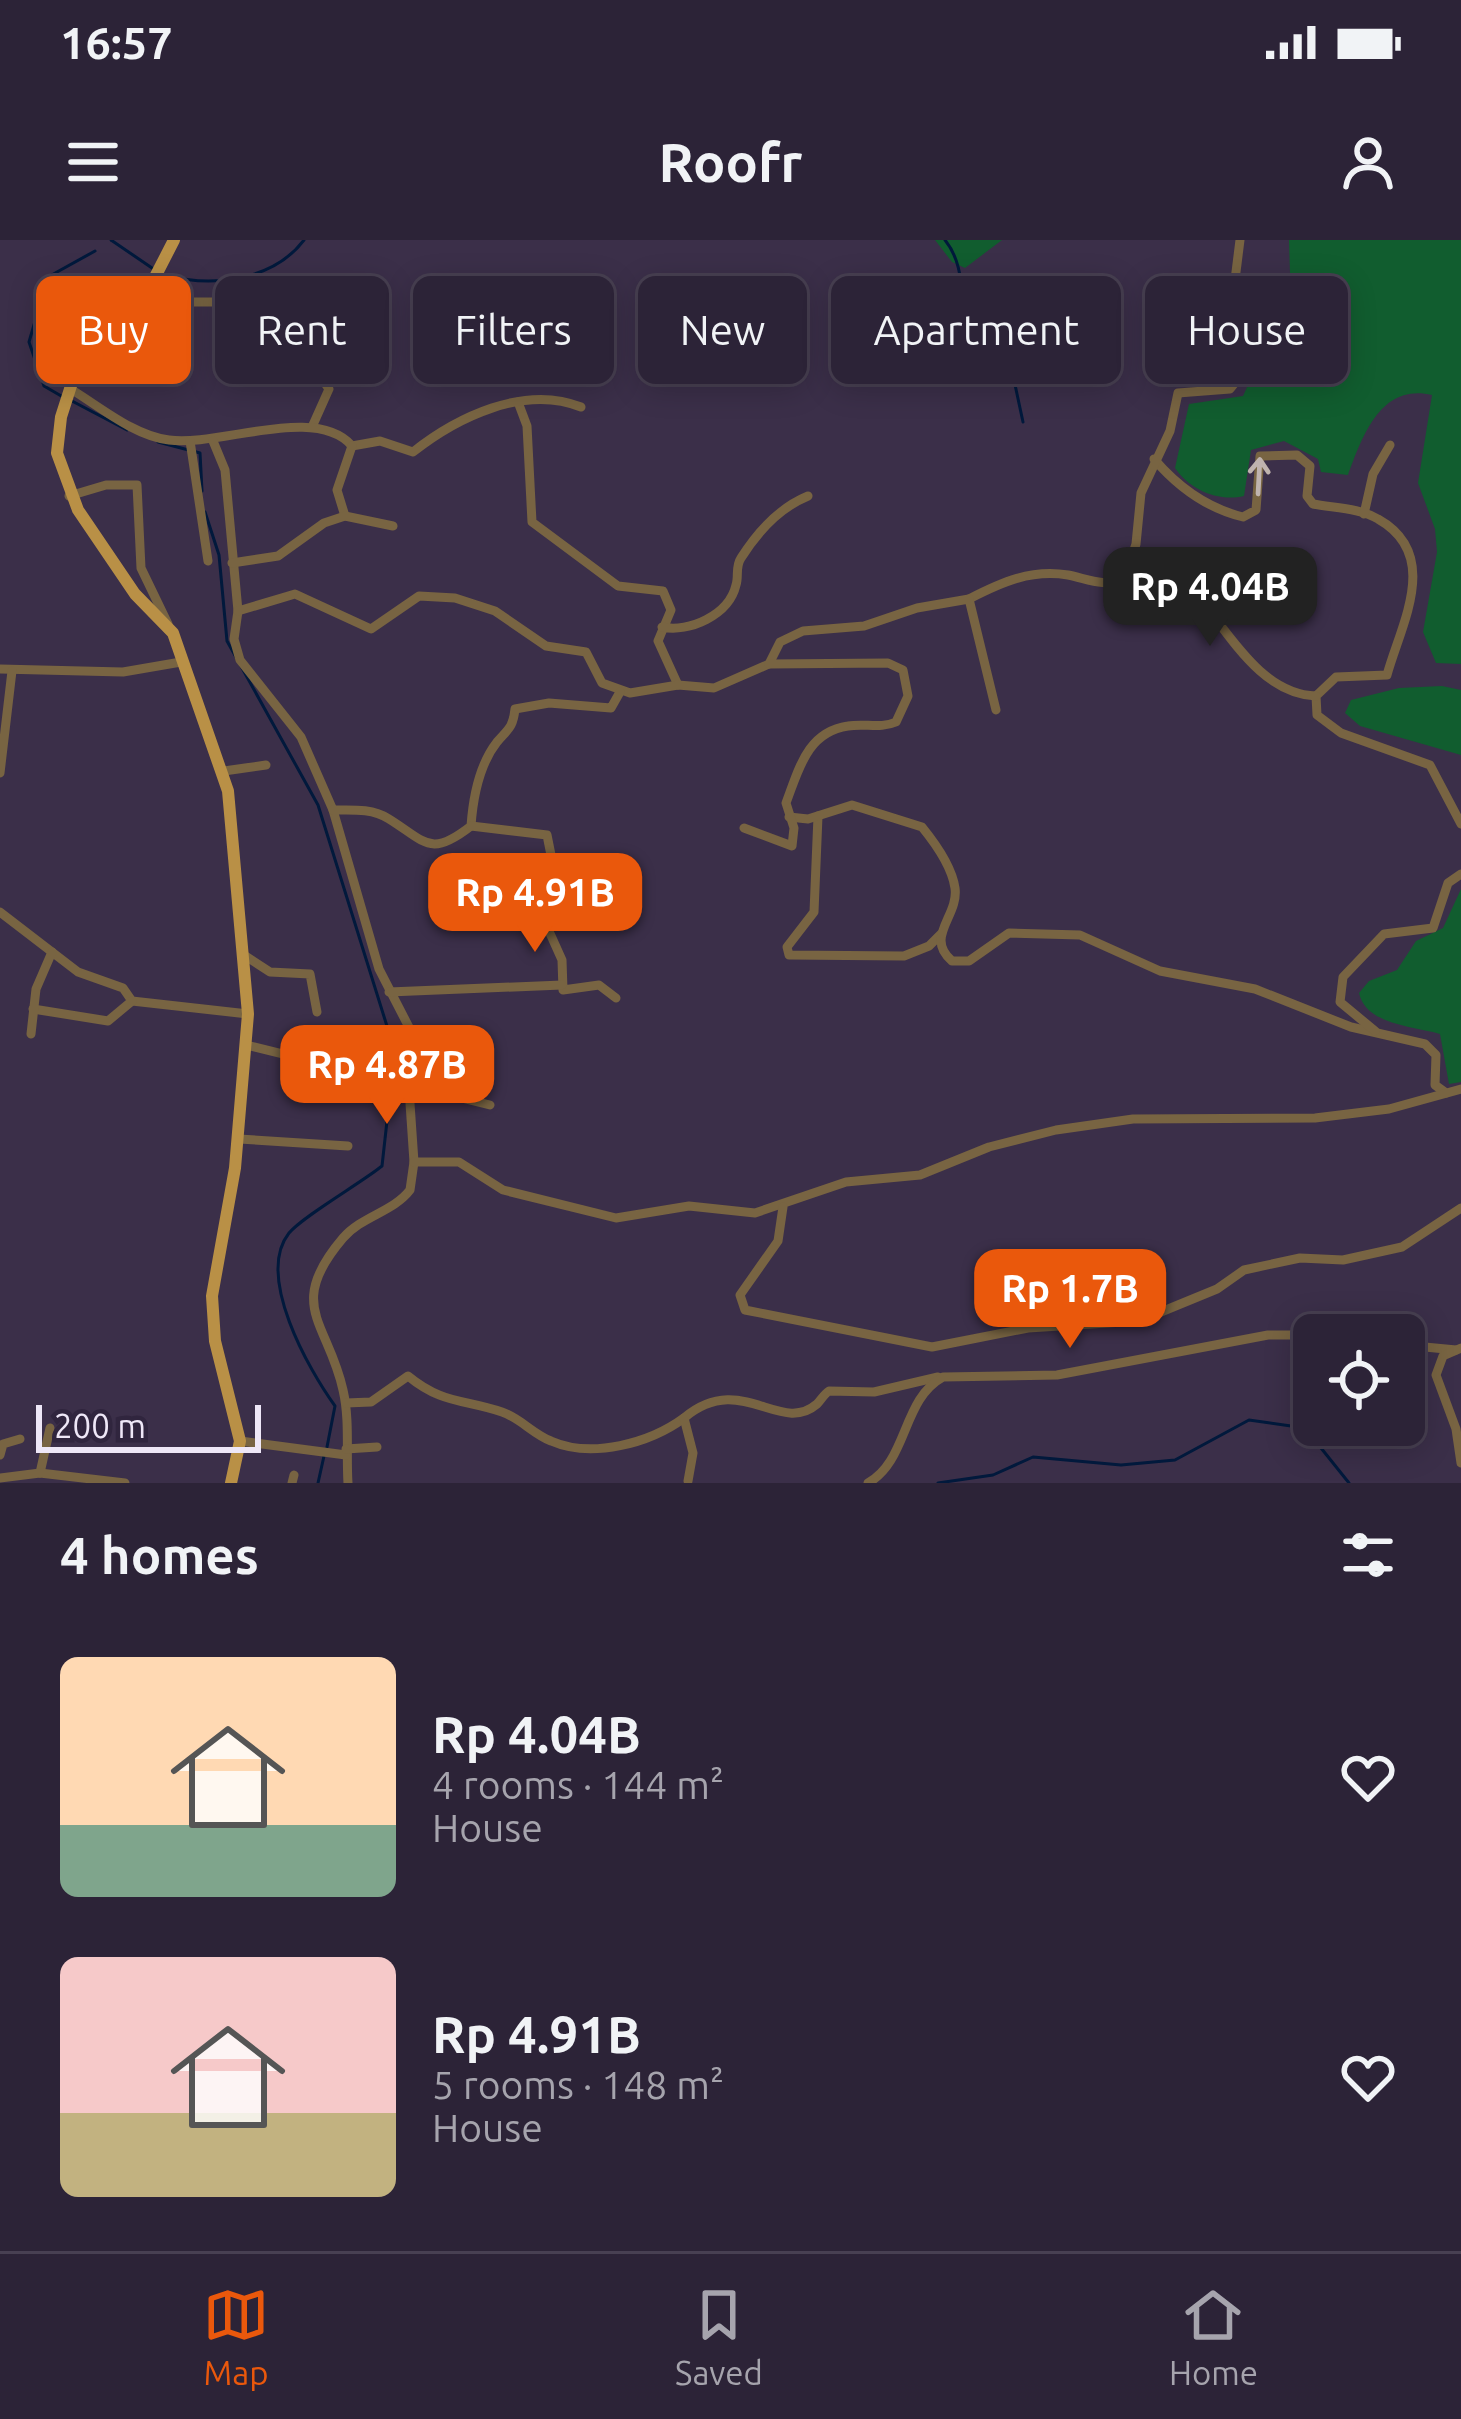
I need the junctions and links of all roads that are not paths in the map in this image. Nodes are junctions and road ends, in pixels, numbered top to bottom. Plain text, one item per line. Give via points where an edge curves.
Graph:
1 (174, 240) edge
2 (1240, 240) edge
3 (156, 276) edge
4 (191, 301) edge
5 (71, 384) edge
6 (69, 389) junction
7 (518, 402) junction
8 (580, 406) dead end
9 (312, 427) junction
10 (213, 441) junction
11 (191, 444) junction
12 (1390, 445) dead end
13 (352, 446) junction
14 (1154, 459) junction
15 (69, 496) junction
16 (808, 496) dead end
17 (1364, 514) junction
18 (345, 516) junction
19 (393, 526) dead end
20 (208, 561) dead end
21 (232, 563) junction
22 (1110, 585) junction
23 (969, 599) junction
24 (238, 611) junction
25 (169, 626) junction
26 (662, 627) junction
27 (182, 662) junction
28 (769, 664) junction
29 (6, 670) edge
30 (678, 685) junction
31 (620, 692) junction
32 (1316, 696) junction
33 (996, 710) dead end
34 (266, 765) dead end
35 (224, 771) junction
36 (0, 773) edge
37 (333, 810) junction
38 (818, 816) junction
39 (789, 817) junction
40 (1461, 824) edge
41 (471, 826) junction
42 (744, 828) dead end
43 (1461, 874) edge
44 (0, 912) edge
45 (941, 934) junction
46 (52, 952) junction
47 (244, 955) junction
48 (562, 986) junction
49 (388, 992) junction
50 (616, 998) dead end
51 (132, 1001) junction
52 (33, 1009) junction
53 (316, 1012) dead end
54 (248, 1014) junction
55 (1378, 1033) junction
56 (32, 1034) dead end
57 (246, 1045) junction
58 (409, 1089) junction
59 (1461, 1089) edge
60 (1446, 1093) junction
61 (490, 1105) dead end
62 (238, 1139) junction
63 (348, 1145) dead end
64 (414, 1162) junction
65 (783, 1207) junction
66 (1461, 1208) edge
67 (1293, 1335) edge
68 (1425, 1347) edge
69 (1458, 1349) edge
70 (943, 1377) junction
71 (346, 1403) junction
72 (684, 1418) junction
73 (50, 1428) dead end
74 (20, 1439) dead end
75 (240, 1441) junction
76 (377, 1448) dead end
77 (346, 1452) junction
78 (0, 1455) edge
79 (1461, 1463) edge
80 (40, 1473) junction
81 (0, 1478) edge
82 (688, 1481) edge
83 (125, 1483) edge
84 (231, 1483) edge
85 (348, 1483) edge
86 (868, 1483) edge

1 - 3 main road
2 - 14 street via 1232,304 1236,385 1178,393
4 - 9 street via 267,298 287,308 314,340 312,365 328,388
5 - 6 main road
6 - 11 street via 150,436
6 - 15 main road via 56,453
7 - 8 street
7 - 13 street via 446,424 413,452 380,441
7 - 26 street via 527,426 532,522 618,586 664,591 671,610
9 - 10 street
9 - 13 street
10 - 11 street
10 - 21 street via 223,458
11 - 20 street
12 - 17 street via 1372,474
13 - 18 street via 338,490
14 -> 17 street via 1202,501 1243,517 1256,510 1260,456 1297,455 1310,466 1312,504
14 - 22 street via 1128,573
15 - 25 main road via 135,594
15 - 25 street via 137,485 140,560
16 - 26 street via 763,529 738,563 735,590 700,625
17 - 32 street via 1392,529 1414,574 1407,621 1387,675 1344,674
18 - 19 street
18 - 21 street via 278,556
21 - 24 street
22 - 23 street via 1023,575
22 - 32 street via 1150,604 1196,594 1258,669
23 - 28 street via 864,626 803,631 780,642
23 - 33 street
24 - 31 street via 295,594 371,629 419,596 463,599 546,646 586,652 602,683
24 - 37 street via 241,660 291,721
25 - 27 main road
26 - 30 street via 659,648
27 - 29 street via 123,672
27 - 35 main road
28 - 30 street via 714,688
28 - 39 street via 888,663 903,670 908,688 896,722 845,726 817,738 786,803
29 - 36 street
30 - 31 street
31 - 41 street via 611,708 549,703 515,710 513,727 473,789
32 - 40 street via 1317,716 1327,725 1430,765
34 - 35 street
35 - 47 main road
37 - 41 street via 384,816 429,844
37 - 49 street
38 - 39 street
38 - 45 street via 852,805 922,826 955,885
38 - 45 street via 816,904 787,947 790,955 904,956
39 - 42 street via 789,847
41 - 48 street via 547,835 552,860 535,900 560,954
43 - 55 street via 1448,884 1433,928 1384,934 1339,986 1340,1002
44 - 46 street
45 - 55 street via 945,955 960,963 1009,933 1080,935 1160,970 1255,989
46 - 51 street via 78,972 123,988
46 - 52 street
47 - 53 street via 270,972 308,973
47 - 54 main road
48 - 49 street
48 - 50 street via 569,992 599,985
49 - 58 street via 417,1052
51 - 52 street via 108,1021
51 - 54 street
52 - 56 street
54 - 57 main road
55 - 60 street via 1434,1050 1433,1078
57 - 58 street
57 - 62 main road
58 - 61 street
58 - 64 street
59 - 60 street
60 - 65 street via 1315,1118 1133,1119 1056,1130 920,1175 846,1182
62 - 63 street
62 - 75 main road via 212,1296
64 - 65 street via 459,1162 503,1190 616,1218 689,1206 735,1214
64 - 71 street via 403,1199 363,1218 316,1279 312,1310
65 - 66 street via 778,1241 740,1294 746,1310 932,1347 1028,1328 1150,1318 1244,1270 1402,1247
67 - 70 street via 1057,1376
68 - 69 street
69 - 79 street via 1443,1356 1436,1375
70 - 72 street via 874,1392 829,1391 796,1411 720,1396
70 - 86 street via 920,1398 891,1460
71 - 72 street via 370,1402 409,1376 432,1396 502,1412 553,1442 587,1447 652,1438
71 - 77 street
72 - 82 street
73 - 80 street
74 - 78 street via 9,1440
75 - 77 street
75 - 84 main road
76 - 77 street
77 - 85 street
80 - 81 street
80 - 83 street

